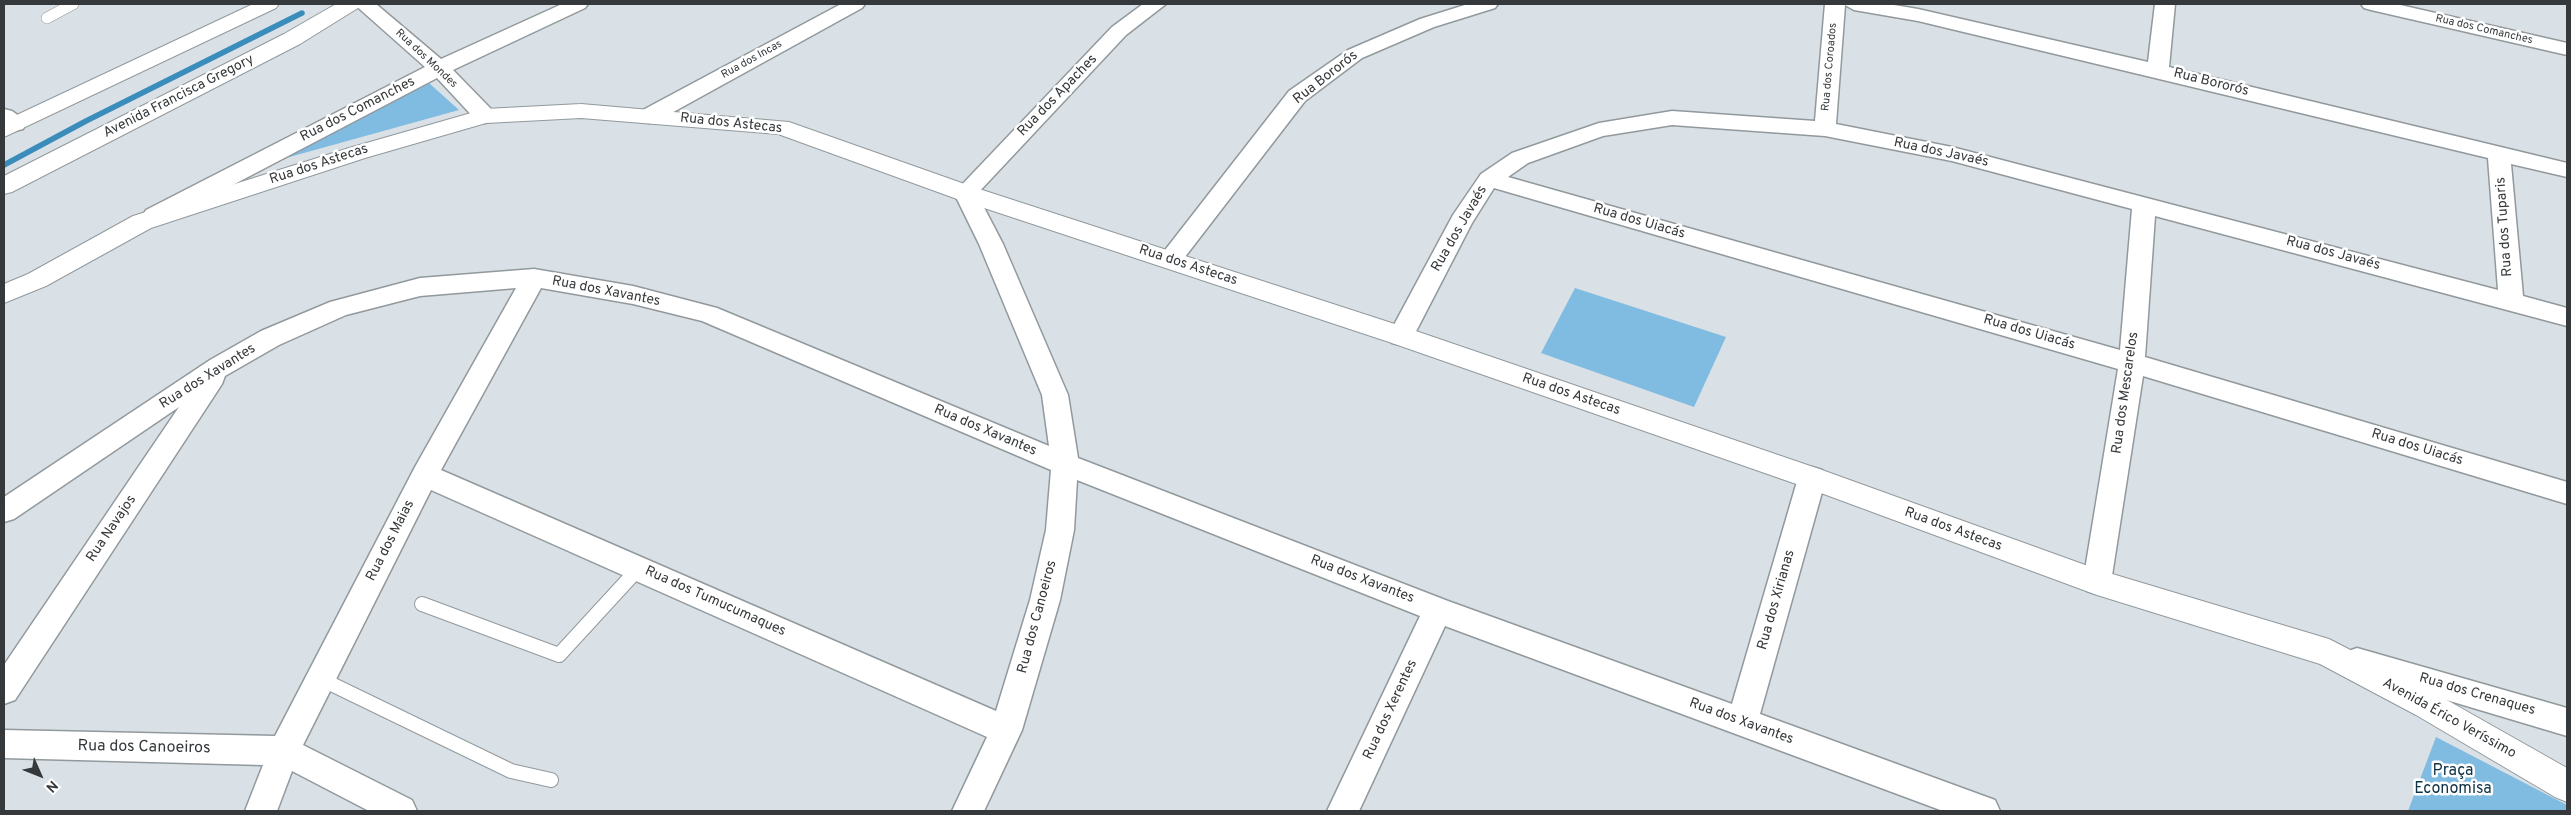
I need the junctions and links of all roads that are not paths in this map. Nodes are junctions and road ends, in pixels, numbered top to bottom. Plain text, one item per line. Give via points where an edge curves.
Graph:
1 (73, 4) edge
2 (269, 4) edge
3 (351, 4) edge
4 (364, 4) edge
5 (578, 4) edge
6 (855, 4) edge
7 (1156, 4) edge
8 (1488, 4) edge
9 (1835, 4) edge
10 (1854, 4) edge
11 (2165, 4) edge
12 (2371, 4) edge
13 (47, 18) dead end
14 (2567, 49) edge
15 (438, 68) junction
16 (2158, 70) junction
17 (485, 116) junction
18 (649, 116) junction
19 (8, 123) edge
20 (1825, 129) junction
21 (2499, 153) junction
22 (2567, 170) edge
23 (1489, 179) junction
24 (4, 186) edge
25 (965, 193) junction
26 (2144, 204) junction
27 (142, 222) junction
28 (1170, 260) junction
29 (534, 278) junction
30 (37, 280) junction
31 (4, 294) edge
32 (2511, 302) junction
33 (4, 304) edge
34 (2567, 317) edge
35 (1401, 336) junction
36 (2132, 363) junction
37 (220, 367) junction
38 (1065, 464) junction
39 (424, 475) junction
40 (1812, 478) junction
41 (2567, 493) edge
42 (4, 511) edge
43 (638, 568) junction
44 (2097, 582) junction
45 (422, 604) dead end
46 (1438, 610) junction
47 (2329, 653) junction
48 (321, 679) junction
49 (4, 690) edge
50 (1742, 722) junction
51 (2567, 722) edge
52 (1006, 730) junction
53 (4, 744) edge
54 (284, 751) junction
55 (551, 780) dead end
56 (2567, 786) edge
57 (261, 811) edge
58 (401, 811) edge
59 (968, 811) edge
60 (1343, 811) edge
61 (1984, 811) edge

1 - 13 lane
2 - 19 street
3 - 24 street, Avenida Francisca Gregory via 283,43
4 - 15 street, Rua dos Mondes
5 - 15 street, Rua dos Comanches
6 - 18 street, Rua dos Incas
7 - 25 street, Rua dos Apaches via 1119,32
8 - 28 street, Rua Bororós via 1427,23 1355,54 1297,96
9 - 20 street, Rua dos Coroados
10 - 16 street, Rua Bororós via 1918,15
11 - 16 street
12 - 14 street, Rua dos Comanches
15 - 17 street, Rua dos Mondes
15 - 27 street, Rua dos Comanches
16 - 21 street, Rua Bororós
17 - 18 street, Rua dos Astecas via 581,111
17 - 27 street, Rua dos Astecas via 356,153
18 - 25 street, Rua dos Astecas via 781,127
20 - 23 street, Rua dos Javaés via 1672,118 1599,130 1520,158
20 - 26 street, Rua dos Javaés via 1952,154
21 - 22 street, Rua Bororós
21 - 32 street, Rua dos Tuparis
23 - 35 street, Rua dos Javaés via 1461,221
23 - 36 street, Rua dos Uiacás
25 - 28 street, Rua dos Astecas
25 - 38 street, Rua dos Canoeiros via 992,244 1055,395
26 - 32 street, Rua dos Javaés
26 - 36 street, Rua dos Mescarelos
27 - 30 street, Rua dos Astecas
28 - 35 street, Rua dos Astecas
29 - 37 street, Rua dos Xavantes via 420,287 339,308 270,338
29 - 38 street, Rua dos Xavantes via 633,295 708,314
29 - 39 street, Rua dos Maias
30 - 31 street, Rua dos Astecas
30 - 33 street, Rua dos Astecas
32 - 34 street, Rua dos Javaés
35 - 40 street, Rua dos Astecas
36 - 41 street, Rua dos Uiacás
36 - 44 street, Rua dos Mescarelos
37 - 42 street, Rua dos Xavantes
37 - 49 street, Rua Navajos
38 - 46 street, Rua dos Xavantes
38 - 52 street, Rua dos Canoeiros via 1060,530 1046,600
39 - 43 street, Rua dos Tumucumaques
39 - 48 street, Rua dos Maias
40 - 44 street, Rua dos Astecas
40 - 50 street, Rua dos Xirianas
43 - 45 lane via 559,655
43 - 52 street, Rua dos Tumucumaques
44 - 47 street, Rua dos Astecas
46 - 50 street, Rua dos Xavantes
46 - 60 street, Rua dos Xerentes
47 - 51 street, Rua dos Crenaques
47 - 56 street, Avenida Érico Veríssimo via 2428,705
48 - 54 street, Rua dos Maias
48 - 55 lane via 511,771
50 - 61 street, Rua dos Xavantes
52 - 59 street, Rua dos Canoeiros
53 - 54 street, Rua dos Canoeiros
54 - 57 street, Rua dos Maias
54 - 58 street

